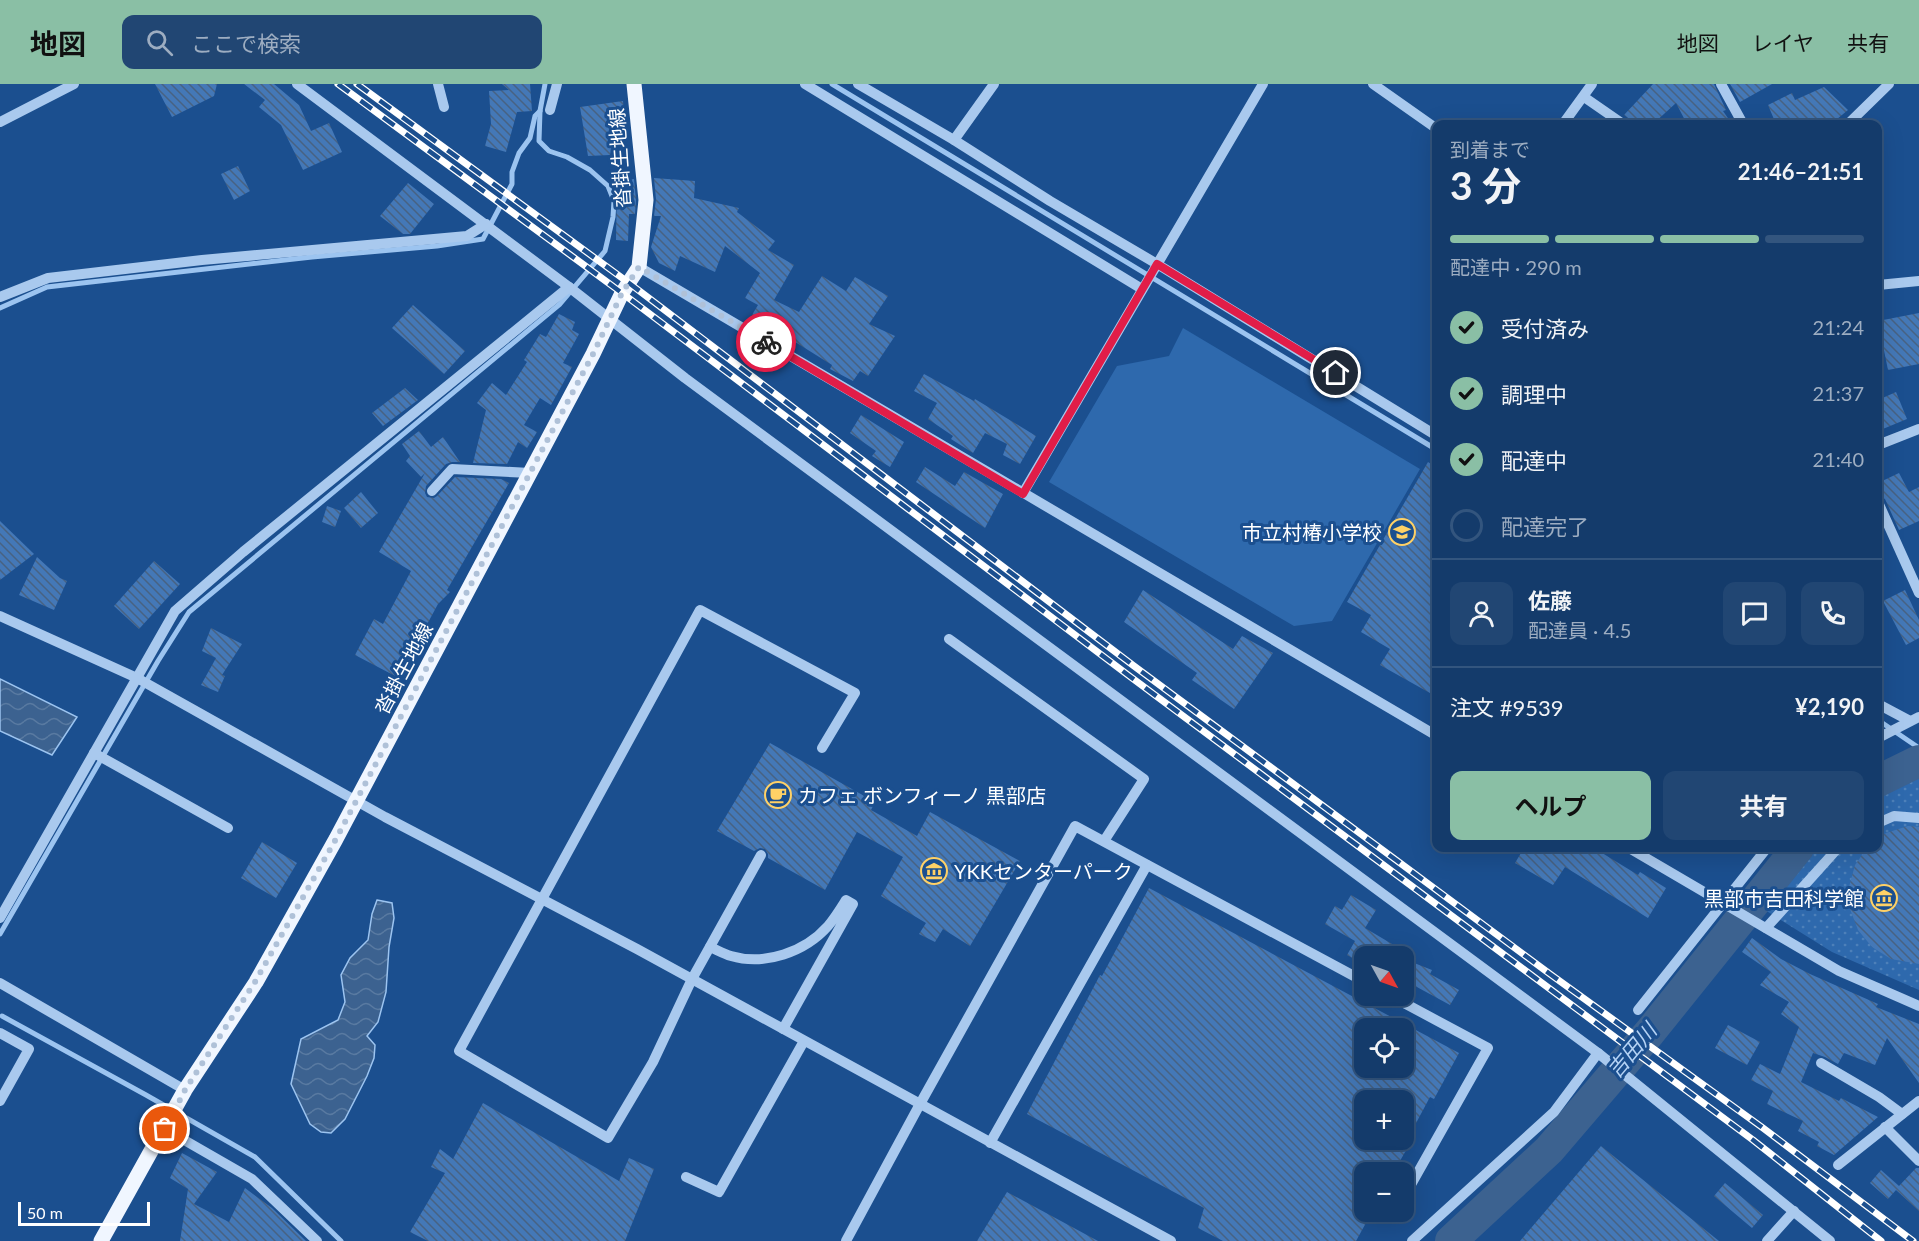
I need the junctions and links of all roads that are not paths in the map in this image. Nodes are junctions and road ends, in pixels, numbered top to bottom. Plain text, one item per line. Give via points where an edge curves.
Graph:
1 (74, 84) edge
2 (297, 84) edge
3 (438, 84) edge
4 (557, 84) edge
5 (634, 84) edge
6 (805, 84) edge
7 (858, 84) edge
8 (994, 84) edge
9 (1263, 84) edge
10 (1373, 84) edge
11 (1592, 84) edge
12 (1721, 84) edge
13 (1889, 84) edge
14 (1584, 97) junction
15 (444, 107) dead end
16 (550, 110) dead end
17 (1566, 120) edge
18 (1617, 120) edge
19 (1741, 120) edge
20 (1852, 120) edge
21 (0, 122) edge
22 (1432, 125) edge
23 (954, 140) junction
24 (486, 224) junction
25 (1157, 264) junction
26 (639, 267) junction
27 (1919, 281) edge
28 (1882, 285) edge
29 (569, 287) junction
30 (1142, 289) junction
31 (0, 297) edge
32 (609, 320) junction
33 (1919, 429) edge
34 (1432, 433) edge
35 (1882, 443) edge
36 (530, 473) junction
37 (432, 491) dead end
38 (1023, 494) junction
39 (1882, 511) edge
40 (1919, 594) edge
41 (0, 616) edge
42 (950, 639) dead end
43 (137, 678) junction
44 (1882, 706) edge
45 (1914, 719) edge
46 (1432, 733) edge
47 (1882, 736) edge
48 (822, 748) dead end
49 (94, 753) junction
50 (356, 800) junction
51 (1919, 819) edge
52 (1882, 821) edge
53 (228, 828) dead end
54 (1104, 841) junction
55 (1636, 852) edge
56 (1764, 852) edge
57 (1834, 852) edge
58 (761, 855) dead end
59 (1147, 864) junction
60 (543, 900) junction
61 (1728, 906) junction
62 (0, 918) edge
63 (1766, 928) junction
64 (710, 947) junction
65 (1354, 976) edge
66 (692, 979) junction
67 (0, 983) edge
68 (1410, 1006) edge
69 (1919, 1006) edge
70 (1638, 1010) dead end
71 (783, 1029) junction
72 (0, 1033) edge
73 (804, 1041) junction
74 (1599, 1054) junction
75 (1821, 1063) dead end
76 (185, 1090) junction
77 (0, 1101) edge
78 (1919, 1101) edge
79 (920, 1104) junction
80 (1902, 1114) junction
81 (1885, 1127) junction
82 (165, 1129) junction
83 (990, 1143) junction
84 (1919, 1161) edge
85 (1838, 1165) dead end
86 (686, 1177) dead end
87 (1414, 1179) edge
88 (1794, 1211) junction
89 (101, 1241) edge
90 (317, 1241) edge
91 (846, 1241) edge
92 (1171, 1241) edge
93 (1412, 1241) edge
94 (1767, 1241) edge
95 (1830, 1241) edge

1 - 21 street
2 - 24 street
3 - 15 street
4 - 16 street
5 - 26 main road, 沓掛生地線 via 646,200
6 - 30 street
7 - 23 street
8 - 23 street
9 - 25 street
10 - 22 street
11 - 14 street
12 - 19 street
13 - 20 street
14 - 17 street
14 - 18 street
23 - 25 street
24 - 29 street
24 - 31 street via 467,236 48,278
25 - 30 street
25 - 34 street
26 - 32 main road, 沓掛生地線
26 - 38 street
27 - 28 street
29 - 32 street
29 - 43 street via 174,611
30 - 38 street
32 - 36 main road, 沓掛生地線
32 - 74 street
33 - 35 street
36 - 37 street via 452,470
36 - 50 main road, 沓掛生地線
38 - 46 street
39 - 40 street
41 - 43 street
42 - 54 street via 1144,779
43 - 49 street
43 - 50 street
44 - 45 street
45 - 47 street
48 - 60 street via 855,693 700,610
49 - 53 street
49 - 62 street
50 - 60 street
50 - 76 main road, 沓掛生地線 via 255,982
51 - 52 street via 1894,816
54 - 59 street
54 - 79 street via 1076,826
55 - 61 street
56 - 61 street
57 - 63 street
58 - 64 street
59 - 65 street
59 - 83 street
60 - 66 street
60 - 66 street via 459,1051 608,1138 653,1062
61 - 63 street
61 - 70 street
63 - 69 street via 1839,971
64 - 66 street
64 - 71 street via 752,960 784,955 810,942 828,926 846,900 853,904
66 - 71 street
67 - 76 street
68 - 87 street via 1488,1048
71 - 73 street
72 - 77 street via 29,1049
73 - 79 street
73 - 86 street via 719,1192
74 - 88 street
74 - 93 street via 1554,1112
75 - 80 street
76 - 82 main road, 沓掛生地線
78 - 80 street
79 - 83 street
79 - 91 street
80 - 81 street
81 - 84 street
81 - 85 street
82 - 89 main road, 沓掛生地線
82 - 90 street via 252,1179
83 - 92 street
88 - 94 street
88 - 95 street

